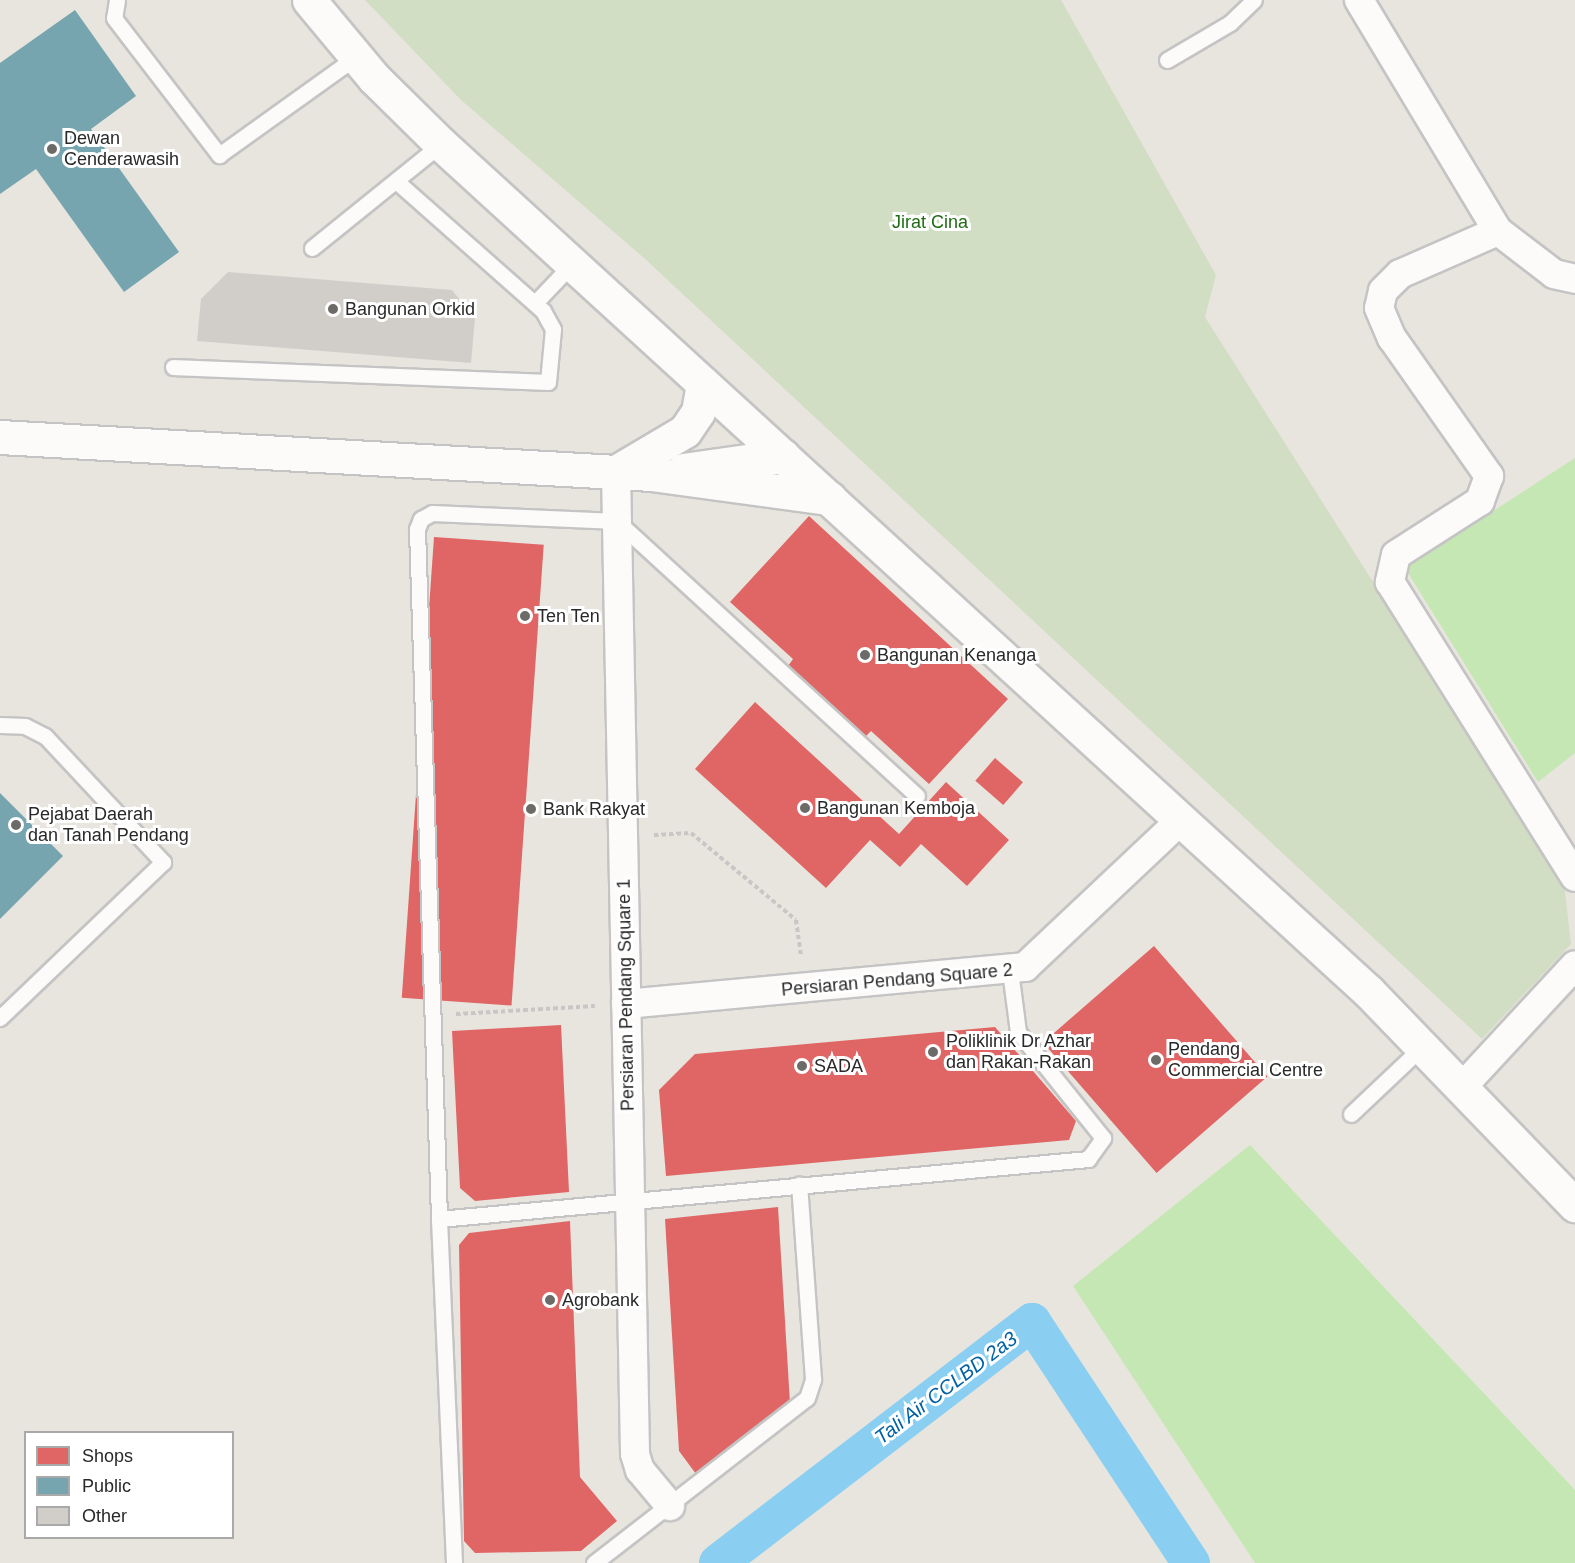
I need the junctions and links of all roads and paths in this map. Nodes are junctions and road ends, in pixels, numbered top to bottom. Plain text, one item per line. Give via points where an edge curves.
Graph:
1 (117, 0) edge
2 (309, 0) edge
3 (1254, 0) edge
4 (1359, 0) edge
5 (356, 57) junction
6 (1167, 60) dead end
7 (441, 144) junction
8 (396, 181) junction
9 (1498, 231) junction
10 (312, 248) dead end
11 (573, 264) junction
12 (1575, 279) edge
13 (535, 303) junction
14 (173, 367) dead end
15 (703, 383) junction
16 (0, 437) edge
17 (783, 456) junction
18 (616, 472) junction
19 (651, 474) junction
20 (829, 498) junction
21 (617, 521) junction
22 (0, 725) edge
23 (917, 796) dead end
24 (1181, 820) junction
25 (623, 836) junction
26 (1575, 877) edge
27 (1575, 965) edge
28 (1010, 970) junction
29 (806, 988) junction
30 (626, 1004) junction
31 (432, 1015) junction
32 (0, 1018) edge
33 (1424, 1045) junction
34 (1464, 1085) junction
35 (1351, 1114) dead end
36 (799, 1185) junction
37 (630, 1201) junction
38 (1575, 1205) edge
39 (439, 1219) junction
40 (670, 1506) junction
41 (454, 1563) edge
42 (594, 1563) edge

1 - 5 lane via 114,18 219,156
2 - 5 street
3 - 6 lane via 1230,23
4 - 9 street
5 - 7 street
7 - 8 lane
7 - 11 street
8 - 10 lane
8 - 13 lane
9 - 12 street via 1554,274
9 - 26 street via 1400,274 1383,291 1379,308 1392,338 1489,476 1480,501 1396,555 1390,582
11 - 13 lane
11 - 15 street
13 - 14 lane via 553,329 553,372 543,385
15 - 17 street
15 - 18 street via 698,412 685,431
16 - 18 street
17 - 19 street
17 - 20 street
18 - 19 street
18 - 21 street, Persiaran Pendang Square 1
19 - 20 street
20 - 24 street
21 - 23 lane
21 - 25 street, Persiaran Pendang Square 1
21 - 31 lane via 432,513 418,524
22 - 32 lane via 25,726 45,736 163,862
24 - 28 street, Persiaran Pendang Square 2 via 1040,958
24 - 33 street
25 - 29 path via 691,833 796,921
25 - 30 street, Persiaran Pendang Square 1
27 - 34 street
28 - 29 street, Persiaran Pendang Square 2
28 - 36 lane via 1018,1032 1100,1130 1102,1147 1095,1155
29 - 30 street, Persiaran Pendang Square 2
30 - 31 path
30 - 37 street, Persiaran Pendang Square 1
31 - 39 lane
33 - 34 street
33 - 35 lane
34 - 38 street
36 - 37 lane
36 - 40 lane via 811,1389 793,1414
37 - 39 lane
37 - 40 street, Persiaran Pendang Square 1 via 635,1454 640,1470
39 - 41 lane
40 - 42 lane

